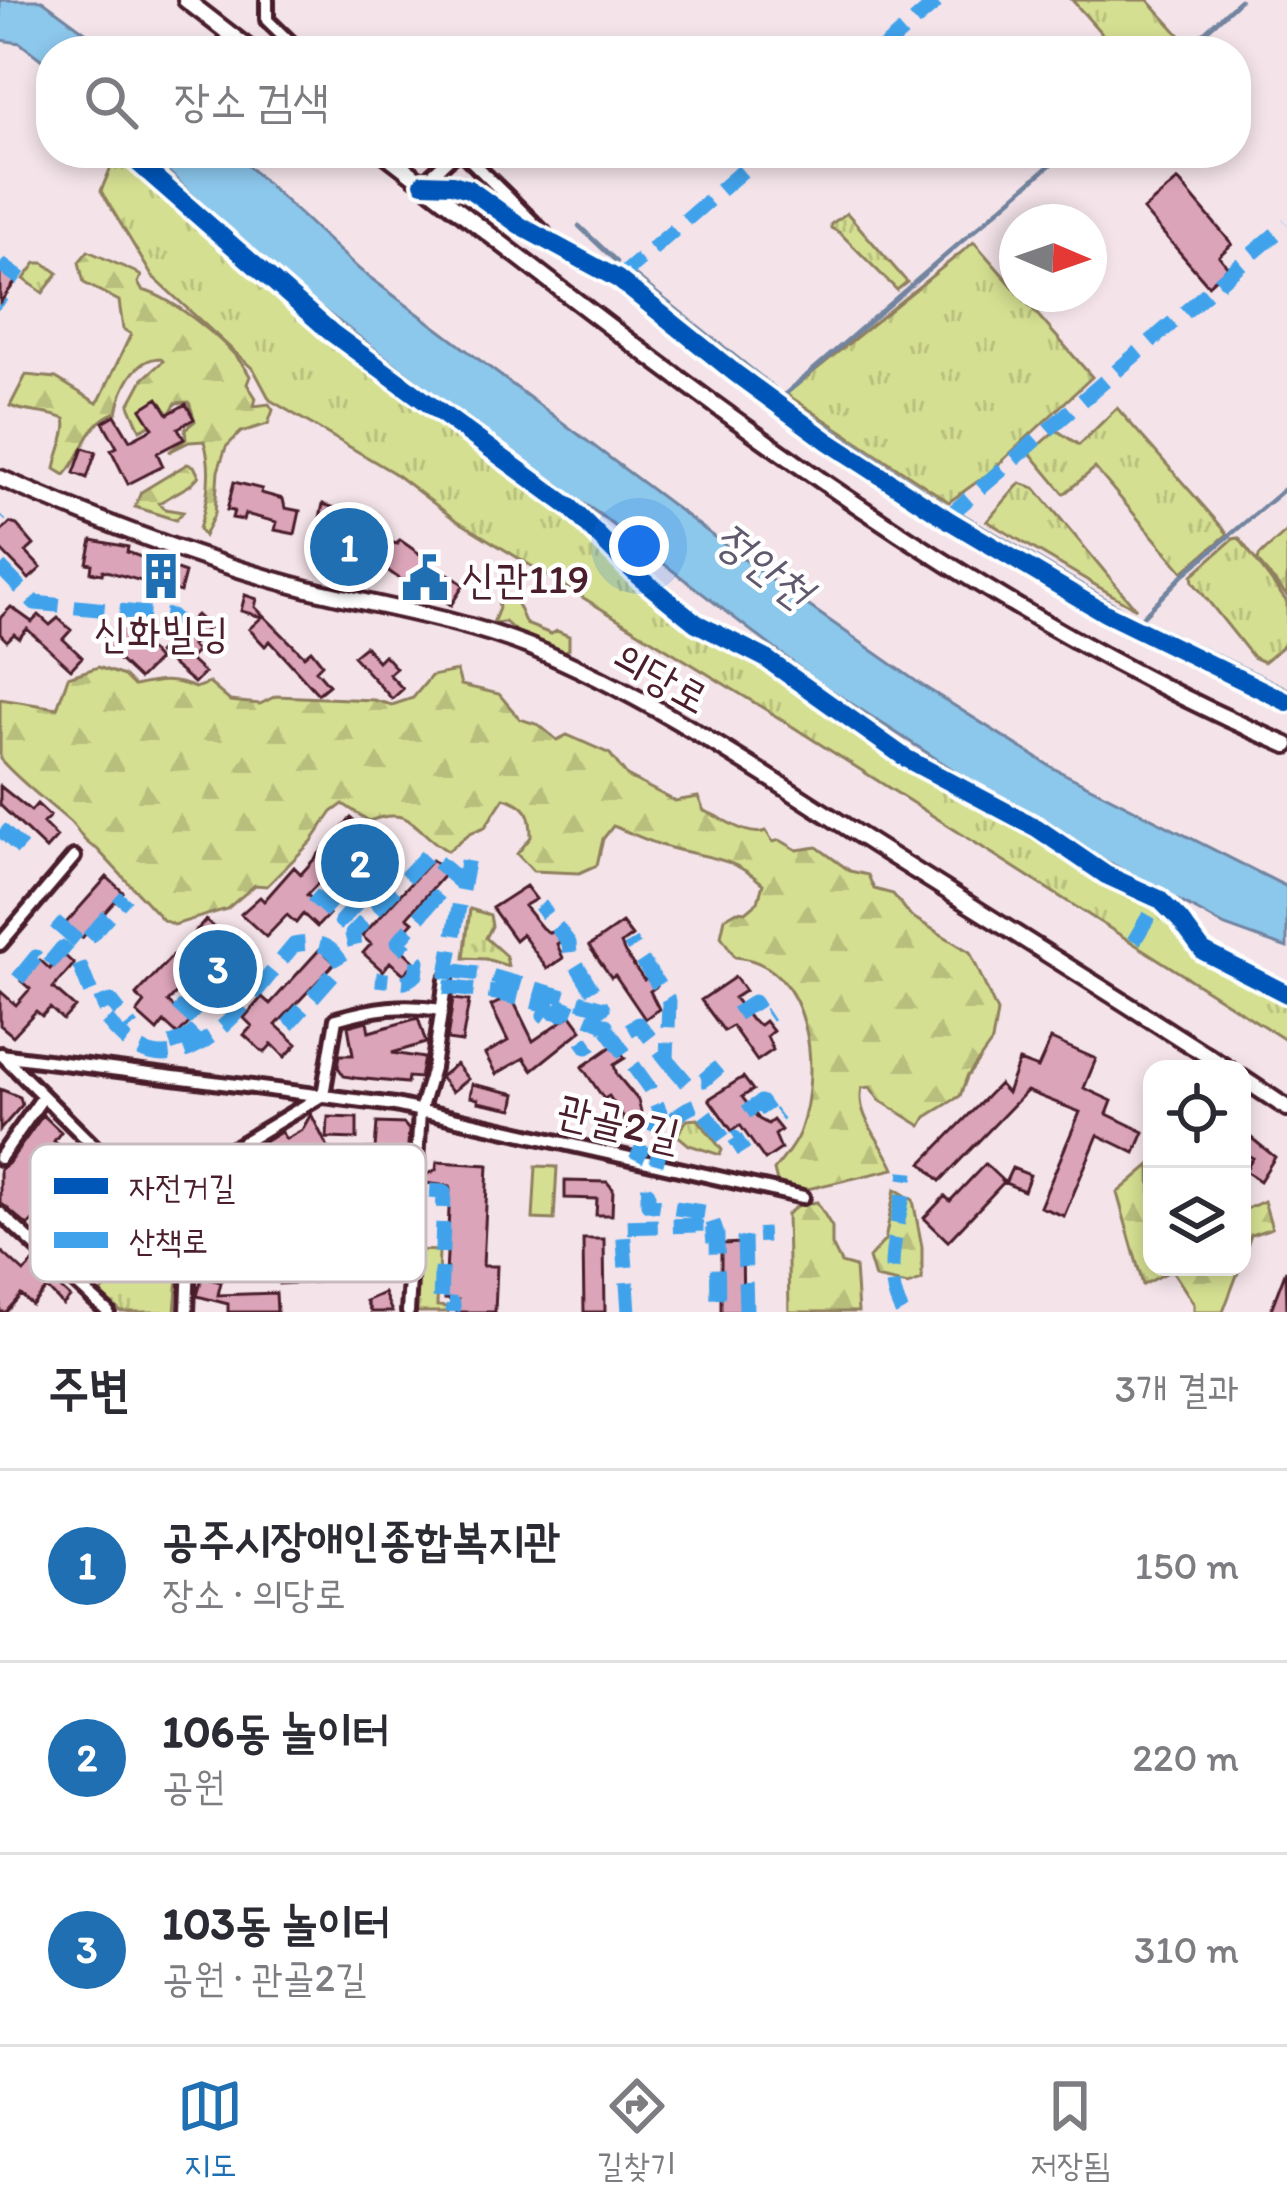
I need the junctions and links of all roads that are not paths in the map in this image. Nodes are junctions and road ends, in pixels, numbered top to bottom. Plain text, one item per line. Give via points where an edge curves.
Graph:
1 (186, 0) edge
2 (267, 0) edge
3 (233, 36) edge
4 (283, 36) edge
5 (403, 168) edge
6 (439, 168) edge
7 (475, 168) edge
8 (422, 183) junction
9 (559, 246) junction
10 (0, 478) edge
11 (1287, 702) edge
12 (1287, 746) edge
13 (74, 857) dead end
14 (0, 944) edge
15 (446, 980) dead end
16 (442, 1010) junction
17 (0, 1054) edge
18 (1214, 1060) edge
19 (1251, 1084) edge
20 (323, 1094) junction
21 (43, 1097) junction
22 (1287, 1108) edge
23 (420, 1111) junction
24 (92, 1144) edge
25 (240, 1144) edge
26 (418, 1144) edge
27 (0, 1158) edge
28 (803, 1197) dead end
29 (0, 1214) edge
30 (30, 1241) edge
31 (76, 1282) edge
32 (188, 1282) edge
33 (410, 1282) edge
34 (109, 1312) edge
35 (187, 1312) edge
36 (408, 1312) edge

1 - 3 main road
2 - 4 street via 267,20
5 - 8 main road
6 - 8 street
7 - 9 street
8 - 9 street via 469,189
8 - 12 main road via 859,508 1084,646
9 - 11 street via 617,279 735,373 950,521 1105,613
10 - 18 main road, 의당로 via 186,550 523,644 589,673
13 - 14 street
15 - 16 street
16 - 20 street via 378,1006 335,1019
16 - 23 street
17 - 20 street, 관골2길
17 - 21 street
19 - 22 main road
20 - 23 street, 관골2길
20 - 25 street
21 - 24 street
21 - 27 street
23 - 26 street
23 - 28 street, 관골2길
29 - 30 street
31 - 34 street
32 - 35 street
33 - 36 street

